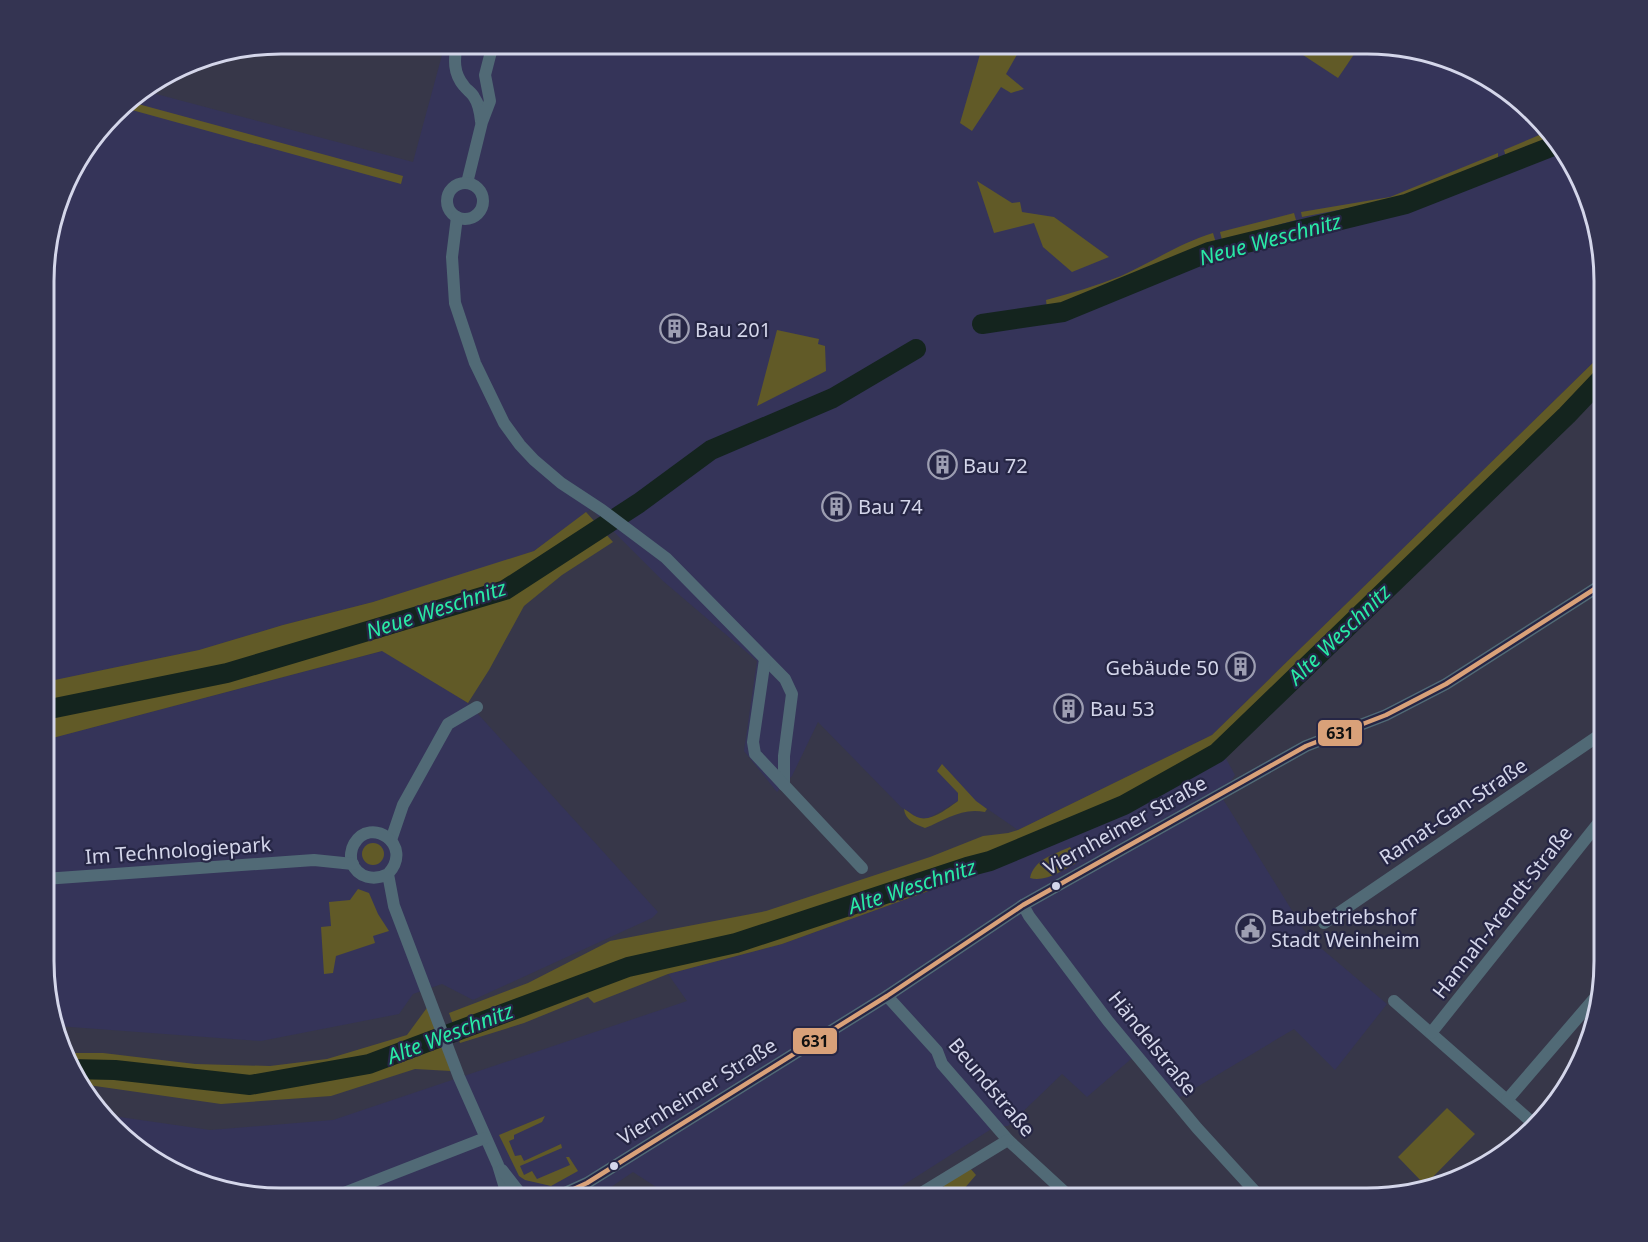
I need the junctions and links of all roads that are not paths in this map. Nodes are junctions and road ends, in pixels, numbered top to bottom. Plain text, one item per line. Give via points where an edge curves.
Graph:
1 (454, 54) edge
2 (490, 54) edge
3 (482, 122) junction
4 (468, 183) junction
5 (457, 217) junction
6 (1594, 589) edge
7 (765, 659) junction
8 (477, 707) dead end
9 (1594, 739) edge
10 (784, 785) junction
11 (403, 805) junction
12 (1594, 829) edge
13 (379, 833) junction
14 (391, 840) junction
15 (351, 850) junction
16 (314, 860) junction
17 (353, 864) junction
18 (862, 868) dead end
19 (387, 874) junction
20 (54, 878) edge
21 (375, 878) junction
22 (1023, 905) junction
23 (394, 906) junction
24 (1324, 923) dead end
25 (887, 996) junction
26 (1394, 1001) dead end
27 (1590, 1003) edge
28 (1431, 1033) junction
29 (1507, 1100) junction
30 (1530, 1120) edge
31 (484, 1138) junction
32 (1008, 1140) junction
33 (498, 1165) junction
34 (587, 1183) junction
35 (356, 1188) edge
36 (505, 1188) edge
37 (518, 1188) edge
38 (576, 1188) edge
39 (582, 1188) edge
40 (929, 1188) edge
41 (1060, 1188) edge
42 (1253, 1188) edge

1 - 3 street via 457,74 474,96
2 - 3 street via 485,75 490,101
3 - 4 street
4 - 5 street via 452,188 447,198 449,209
4 - 5 street via 480,190 483,207 472,218
5 - 7 street via 452,257 455,303 475,363 499,413 520,445 561,483 666,558
6 - 22 street, Viernheimer Straße via 1446,684 1386,715 1306,746
7 - 10 street via 785,679 792,694 783,756
7 - 10 street via 753,749
8 - 11 street via 448,724
9 - 24 street, Ramat-Gan-Straße
10 - 18 street
11 - 13 street
11 - 14 street
12 - 28 street, Hannah-Arendt-Straße
13 - 14 street
13 - 15 street via 364,834
14 - 19 street via 397,854
15 - 16 street, Im Technologiepark
15 - 17 street
16 - 17 street, Im Technologiepark
16 - 20 street, Im Technologiepark
17 - 21 street via 358,872
19 - 21 street
19 - 23 street
21 - 23 street
22 - 25 street, Viernheimer Straße
22 - 42 street, Händelstraße via 1108,1021
23 - 31 street
25 - 32 street, Beundstraße
25 - 34 street, Viernheimer Straße
26 - 28 street
27 - 29 street
28 - 29 street
29 - 30 street
31 - 33 street
31 - 35 street
32 - 40 street
32 - 41 street, Beundstraße
33 - 36 street
33 - 37 street
34 - 38 street, Viernheimer Straße
34 - 39 street, Viernheimer Straße

